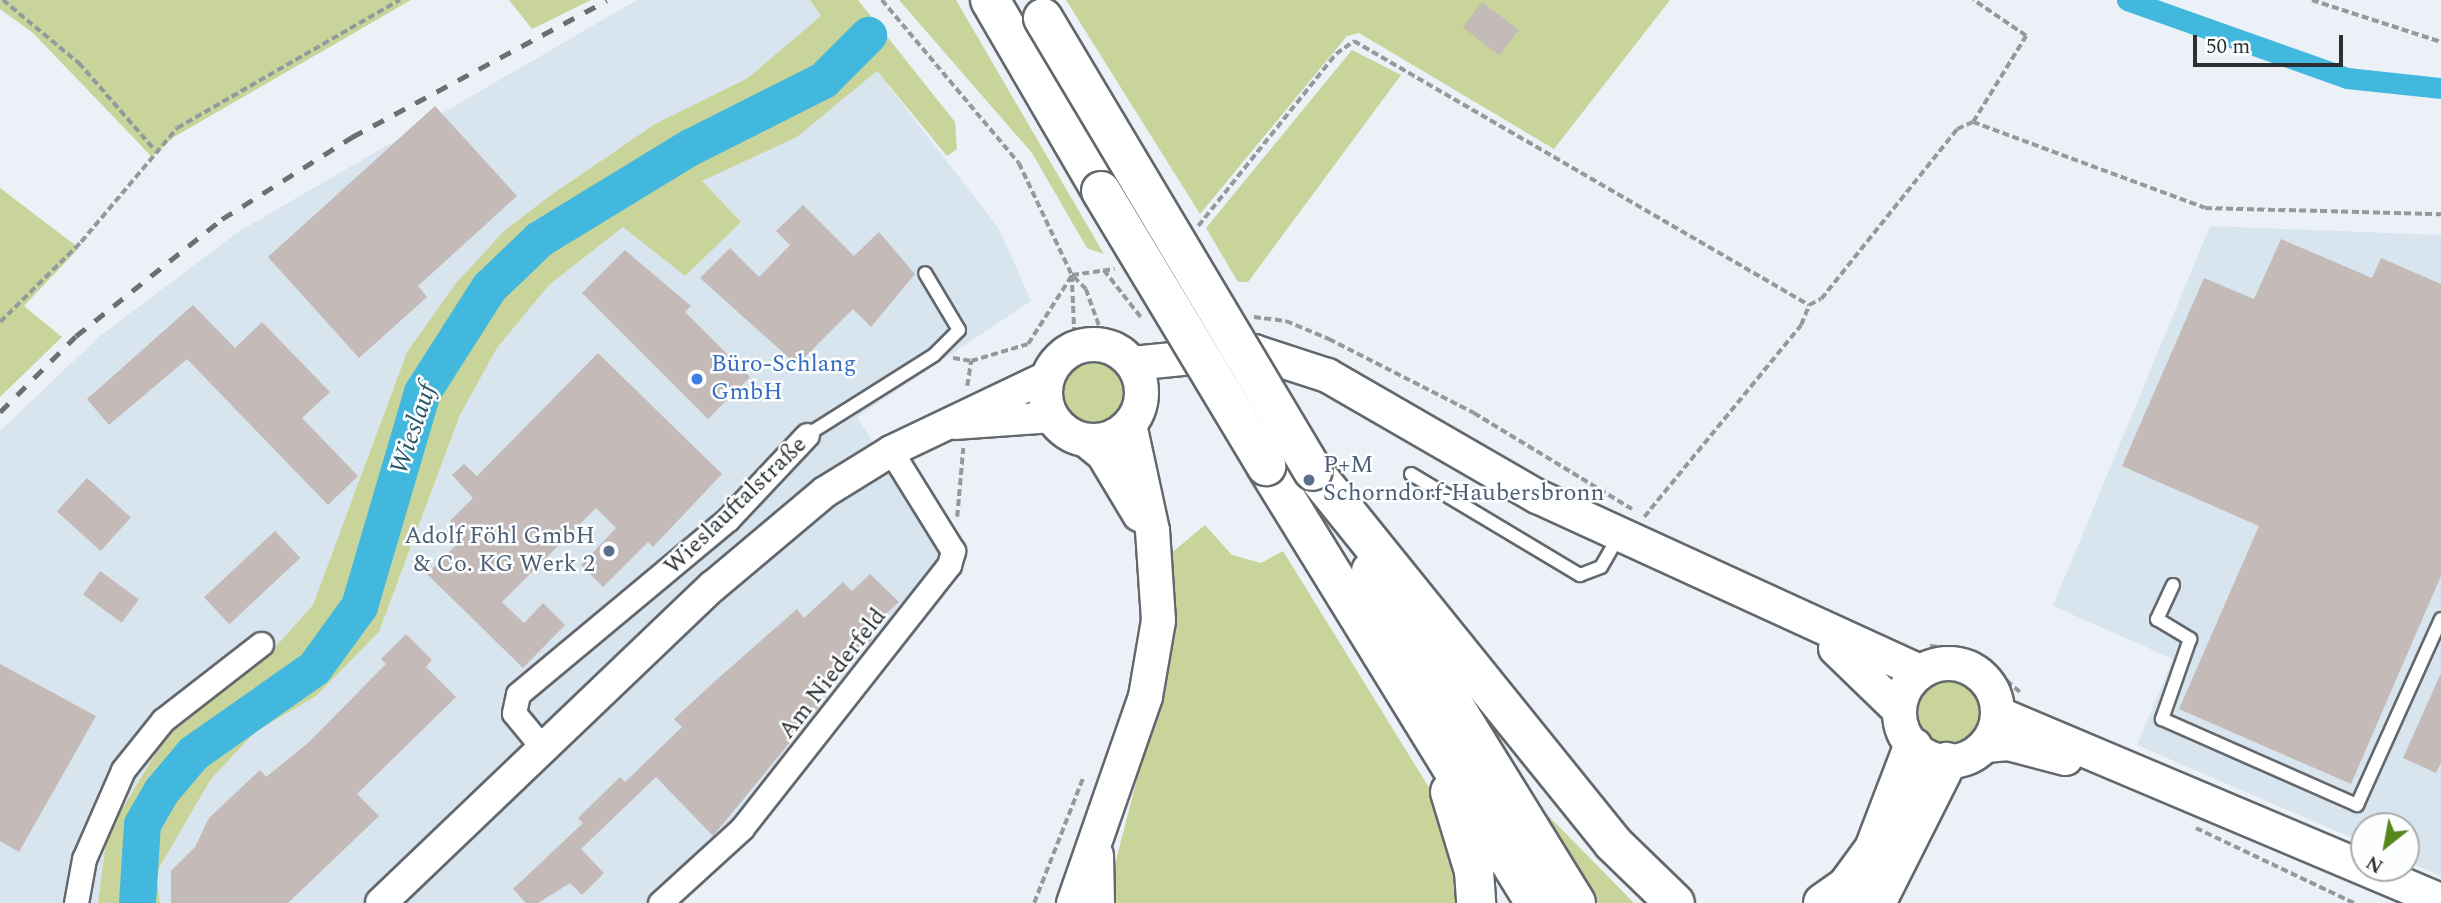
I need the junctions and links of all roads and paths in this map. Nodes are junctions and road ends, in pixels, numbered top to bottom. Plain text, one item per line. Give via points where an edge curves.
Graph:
1 (3, 0) edge
2 (400, 0) edge
3 (882, 0) edge
4 (990, 0) edge
5 (1033, 0) edge
6 (1973, 0) edge
7 (2312, 0) edge
8 (2441, 42) edge
9 (1973, 122) junction
10 (154, 149) junction
11 (2441, 215) edge
12 (1187, 236) dead end
13 (1127, 267) dead end
14 (1104, 270) junction
15 (925, 273) dead end
16 (1072, 275) junction
17 (1809, 305) junction
18 (1242, 319) dead end
19 (0, 322) edge
20 (1150, 322) dead end
21 (1104, 351) junction
22 (1281, 362) junction
23 (1046, 377) junction
24 (967, 386) dead end
25 (1135, 410) junction
26 (1052, 417) junction
27 (807, 435) joint
28 (959, 435) junction
29 (1086, 440) junction
30 (891, 451) junction
31 (1411, 474) dead end
32 (1656, 522) dead end
33 (1632, 525) junction
34 (1152, 530) junction
35 (953, 551) junction
36 (2174, 585) dead end
37 (2441, 619) edge
38 (1806, 624) junction
39 (1412, 643) junction
40 (261, 644) dead end
41 (1919, 658) junction
42 (2010, 704) junction
43 (1898, 709) junction
44 (1985, 744) junction
45 (542, 747) junction
46 (1913, 747) junction
47 (1444, 759) junction
48 (1947, 762) junction
49 (2146, 777) junction
50 (1083, 778) dead end
51 (2193, 826) dead end
52 (1094, 856) joint
53 (2350, 863) edge
54 (2396, 882) edge
55 (2441, 901) edge
56 (1079, 902) edge
57 (76, 903) edge
58 (381, 903) edge
59 (660, 903) edge
60 (1034, 903) edge
61 (1476, 903) edge
62 (1535, 903) edge
63 (1576, 903) edge
64 (1675, 903) edge
65 (1823, 903) edge
66 (1876, 903) edge
67 (2354, 903) edge

1 - 10 path via 79,63
2 - 10 path via 177,128
3 - 16 path via 1019,163
4 - 39 highway, bridge
5 - 39 highway, bridge
6 - 9 path via 2026,36
7 - 8 path
9 - 11 path via 2204,208
9 - 17 path via 1957,129 1821,299
10 - 19 path via 81,242
12 - 17 path via 1336,54 1353,41
13 - 14 path
14 - 16 path
14 - 20 path via 1138,319
15 - 27 lane, Wieslauftalstraße via 959,330 934,355
16 - 21 path
16 - 21 path via 1086,289
16 - 24 path via 1027,344 971,361
17 - 33 path via 1801,325 1665,492
18 - 33 path via 1286,321 1329,339 1570,467
21 - 22 main road via 1253,351
21 - 23 main road, Wieslauftalstraße
21 - 25 main road
22 - 25 main road via 1209,367 1169,379
22 - 33 main road via 1327,375 1492,472
23 - 26 main road
23 - 28 street, Wieslauftalstraße via 975,407
25 - 29 main road via 1115,435
25 - 34 main road
26 - 28 street, Wieslauftalstraße
26 - 29 main road
27 - 45 street, Wieslauftalstraße via 728,519 518,694 514,713
28 - 30 street, Wieslauftalstraße
28 - 35 path
29 - 34 main road via 1103,454
30 - 35 street
30 - 45 street, Wieslauftalstraße via 825,492 712,587
31 - 33 lane via 1580,575 1601,567
32 - 33 path
33 - 38 main road
34 - 52 main road via 1158,581 1153,658
35 - 59 street, Am Niederfeld via 949,565 804,755 742,828
36 - 37 lane via 2157,619 2190,639 2162,719 2357,805
38 - 41 main road
38 - 43 main road via 1878,683
39 - 47 highway
39 - 63 highway
39 - 64 highway
40 - 57 street via 163,720 123,771 84,859
41 - 42 main road via 1964,665
41 - 42 path via 1962,649
41 - 43 main road
42 - 44 main road
42 - 49 main road
43 - 46 main road
44 - 48 main road
44 - 49 main road via 2008,743
45 - 58 street, Wieslauftalstraße
46 - 48 main road
46 - 65 highway via 1874,849 1847,886
47 - 61 highway via 1474,871
47 - 62 highway
48 - 66 highway
49 - 53 main road
50 - 60 path
51 - 67 path
52 - 56 highway
54 - 55 main road

